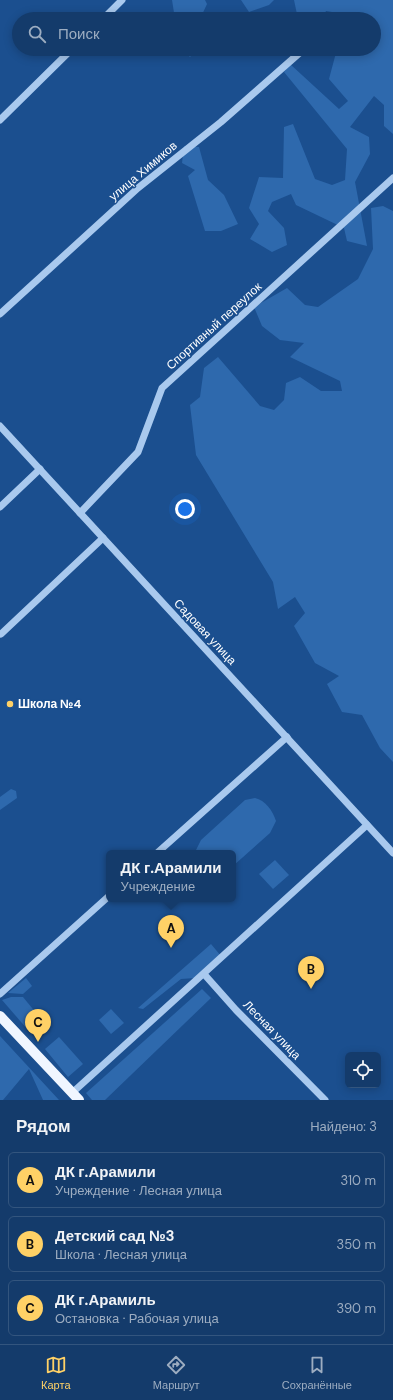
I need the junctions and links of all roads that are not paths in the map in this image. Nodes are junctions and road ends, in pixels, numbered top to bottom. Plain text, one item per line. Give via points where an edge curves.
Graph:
1 (122, 0) edge
2 (109, 12) edge
3 (65, 56) edge
4 (296, 56) edge
5 (0, 120) edge
6 (393, 178) edge
7 (0, 314) edge
8 (0, 426) edge
9 (40, 469) junction
10 (0, 507) edge
11 (80, 513) junction
12 (103, 538) junction
13 (1, 634) edge
14 (286, 737) junction
15 (367, 825) junction
16 (160, 850) edge
17 (393, 853) edge
18 (106, 899) edge
19 (204, 974) junction
20 (0, 994) edge
21 (0, 1016) edge
22 (75, 1096) edge
23 (325, 1100) edge

1 - 2 street
3 - 5 street
4 - 7 street, улица Химиков via 221,122 138,188
6 - 11 street, Спортивный переулок via 162,388 138,452
8 - 9 street, Садовая улица
9 - 10 street
9 - 11 street, Садовая улица
11 - 12 street, Садовая улица
12 - 13 street
12 - 14 street, Садовая улица
14 - 15 street, Садовая улица
14 - 16 street
15 - 17 street, Садовая улица
15 - 19 street
18 - 20 street
19 - 22 street
19 - 23 street, Лесная улица
21 - 22 main road

